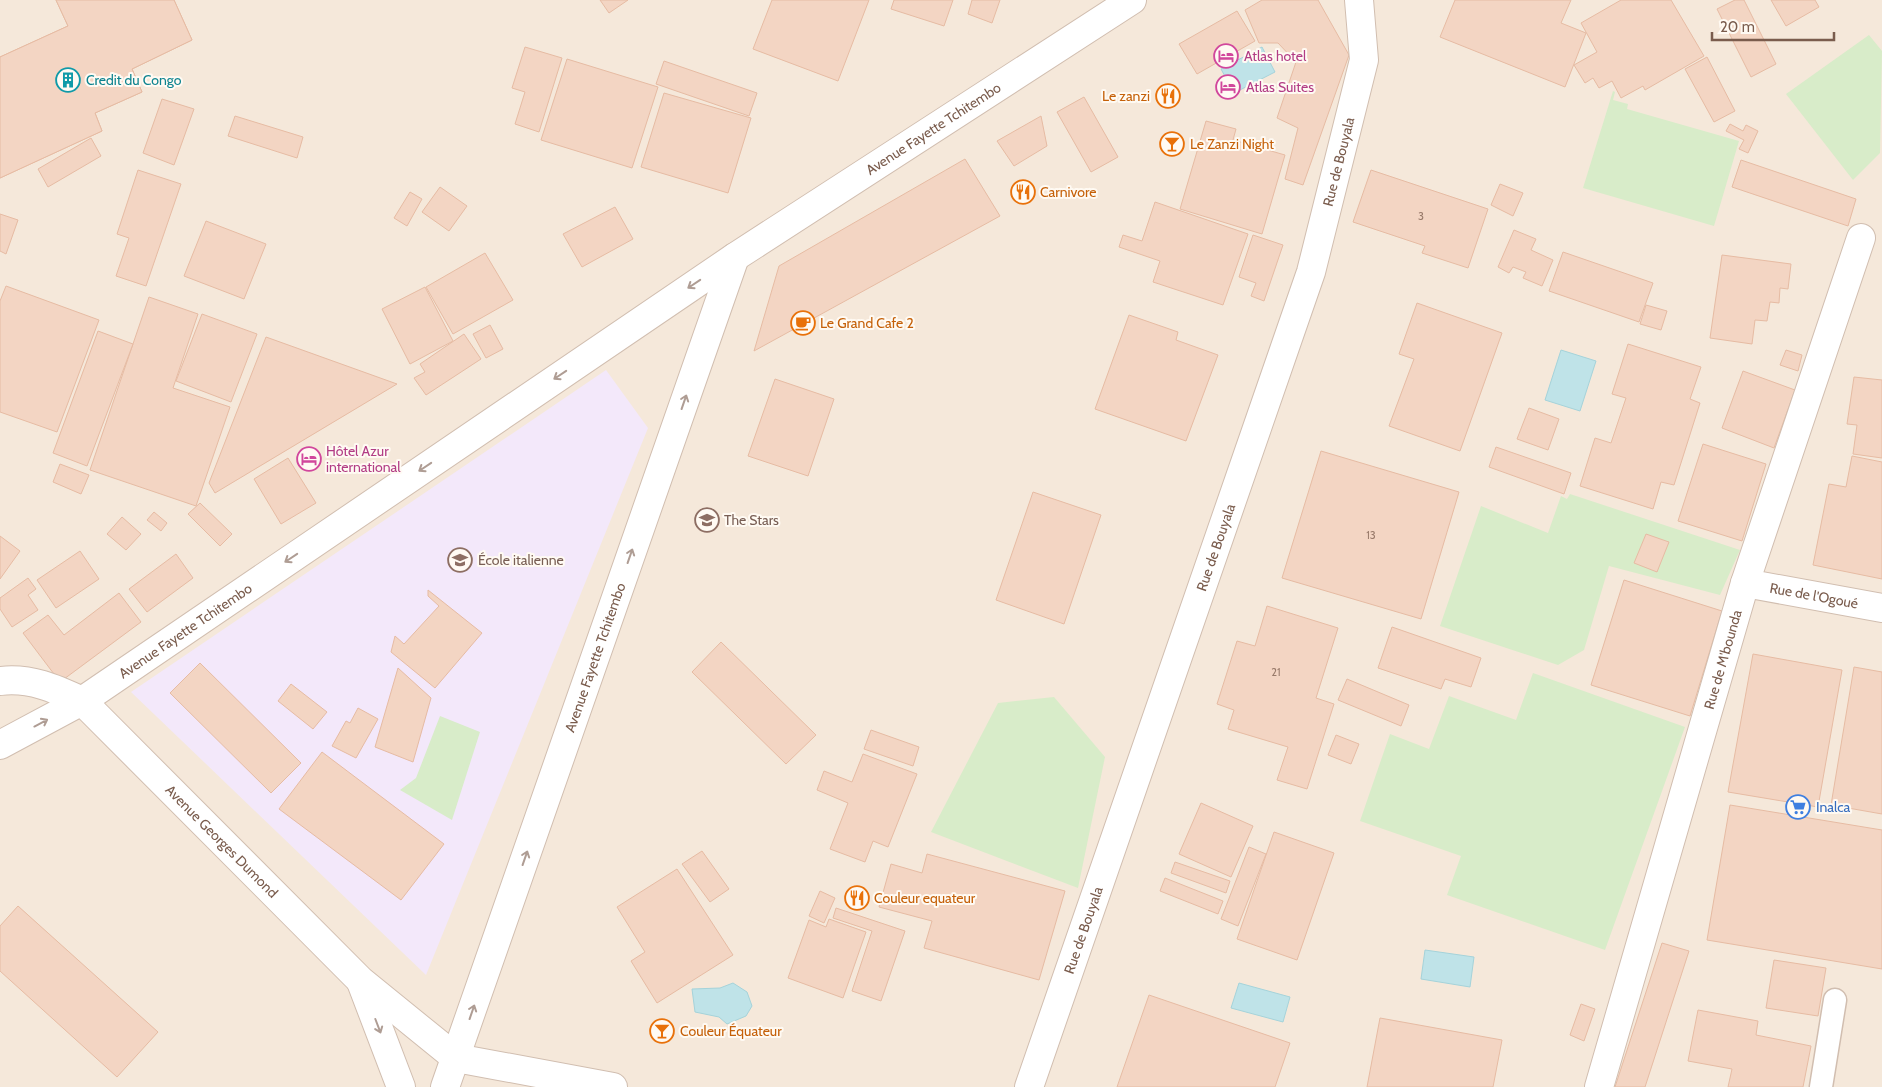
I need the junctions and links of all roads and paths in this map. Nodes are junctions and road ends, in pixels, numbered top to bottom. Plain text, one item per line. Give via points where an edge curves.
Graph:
1 (1132, 0) edge
2 (1359, 0) edge
3 (1861, 238) dead end
4 (734, 257) junction
5 (1745, 583) junction
6 (1882, 608) edge
7 (0, 681) edge
8 (82, 700) junction
9 (0, 745) edge
10 (361, 981) junction
11 (1835, 1000) dead end
12 (456, 1058) junction
13 (401, 1087) edge
14 (445, 1087) edge
15 (613, 1087) edge
16 (1029, 1087) edge
17 (1599, 1087) edge
18 (1821, 1087) edge

1 - 4 street, Avenue Fayette Tchitembo
2 - 16 street, Rue de Bouyala via 1364,60 1311,272
3 - 5 street, Rue de M'bounda
4 -> 8 street, Avenue Fayette Tchitembo
12 -> 4 street, Avenue Fayette Tchitembo
5 - 6 street, Rue de l'Ogoué
5 - 17 street, Rue de M'bounda
7 - 8 street via 46,684
9 -> 8 street, Avenue Fayette Tchitembo
8 - 10 street, Avenue Georges Dumond
10 - 12 street, Avenue Georges Dumond
10 -> 13 street, Avenue Georges Dumond
11 - 18 lane
12 - 14 street, Avenue Fayette Tchitembo
12 - 15 street, Avenue Georges Dumond

